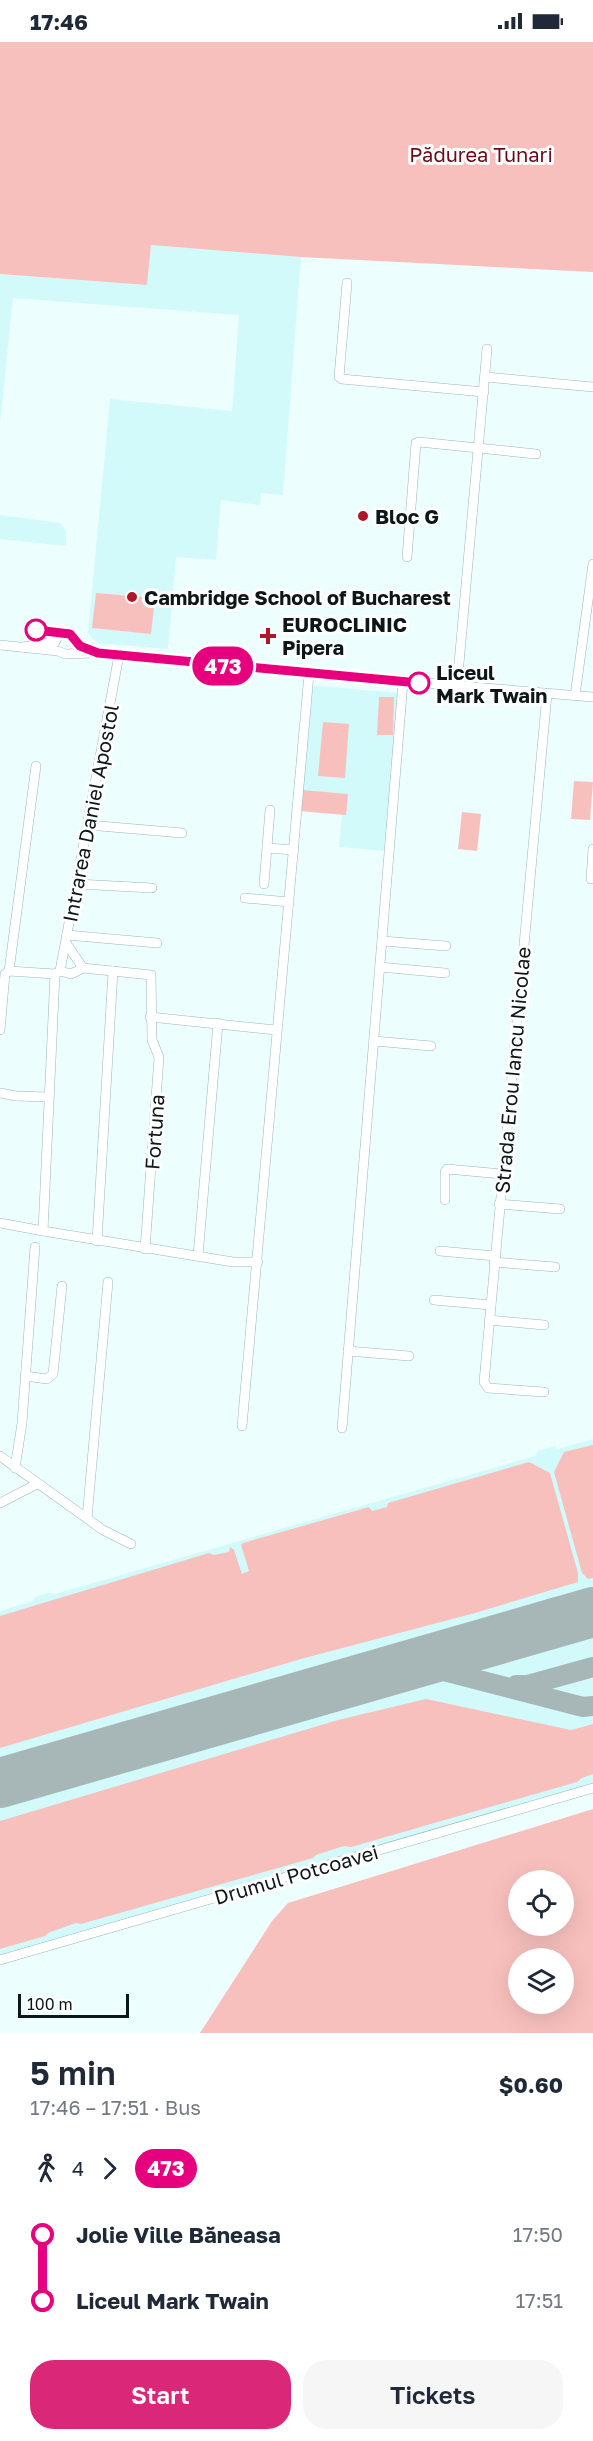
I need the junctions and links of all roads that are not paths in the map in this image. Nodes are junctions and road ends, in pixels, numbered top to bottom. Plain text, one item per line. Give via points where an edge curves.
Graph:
1 (347, 283) dead end
2 (488, 349) dead end
3 (485, 377) junction
4 (593, 387) edge
5 (484, 392) junction
6 (479, 448) junction
7 (536, 454) dead end
8 (407, 557) dead end
9 (593, 564) edge
10 (76, 643) junction
11 (0, 645) edge
12 (61, 649) junction
13 (95, 653) junction
14 (120, 655) junction
15 (309, 674) junction
16 (403, 682) junction
17 (457, 686) junction
18 (547, 693) junction
19 (575, 696) junction
20 (593, 697) edge
21 (36, 766) dead end
22 (270, 810) dead end
23 (88, 825) junction
24 (182, 833) dead end
25 (267, 848) junction
26 (593, 849) edge
27 (294, 850) junction
28 (591, 879) dead end
29 (77, 884) junction
30 (264, 884) dead end
31 (152, 888) dead end
32 (245, 898) dead end
33 (289, 902) junction
34 (66, 939) junction
35 (382, 941) junction
36 (157, 943) dead end
37 (446, 946) dead end
38 (380, 967) junction
39 (82, 968) junction
40 (9, 971) junction
41 (113, 971) junction
42 (58, 973) junction
43 (445, 973) dead end
44 (150, 1017) junction
45 (219, 1023) junction
46 (276, 1029) junction
47 (0, 1030) edge
48 (374, 1041) junction
49 (431, 1046) dead end
50 (0, 1093) edge
51 (48, 1097) junction
52 (502, 1174) junction
53 (445, 1200) dead end
54 (499, 1204) junction
55 (560, 1209) dead end
56 (0, 1223) edge
57 (43, 1231) junction
58 (97, 1241) junction
59 (35, 1248) dead end
60 (145, 1249) junction
61 (440, 1251) dead end
62 (198, 1256) junction
63 (495, 1259) junction
64 (258, 1262) junction
65 (555, 1267) dead end
66 (108, 1282) dead end
67 (62, 1286) dead end
68 (434, 1300) dead end
69 (491, 1305) junction
70 (489, 1320) junction
71 (544, 1325) dead end
72 (348, 1351) junction
73 (409, 1356) dead end
74 (25, 1376) junction
75 (544, 1392) dead end
76 (242, 1426) dead end
77 (342, 1428) dead end
78 (0, 1456) edge
79 (15, 1468) junction
80 (37, 1484) junction
81 (0, 1503) edge
82 (87, 1518) junction
83 (130, 1544) dead end
84 (593, 1788) edge
85 (0, 1960) edge

1 - 5 street via 339,377
2 - 3 street
3 - 4 street
3 - 5 street
5 - 6 street
6 - 7 street
6 - 8 street via 416,443
6 - 17 street
9 - 19 street
10 - 12 street via 74,650
10 - 12 street via 73,636 60,634
10 - 13 street
11 - 12 street
12 - 13 street
13 - 14 street
14 - 15 street
14 - 23 street, Intrarea Daniel Apostol
15 - 16 street
15 - 27 street
16 - 17 street
16 - 35 street
17 - 18 street
18 - 19 street
18 - 52 street, Strada Erou Iancu Nicolae
19 - 20 street
21 - 40 street
22 - 25 street
23 - 24 street
23 - 29 street, Intrarea Daniel Apostol
25 - 27 street
25 - 30 street
26 - 28 street
27 - 33 street
29 - 31 street
29 - 34 street, Intrarea Daniel Apostol
32 - 33 street
33 - 46 street
34 - 36 street
34 - 39 street
34 - 42 street, Intrarea Daniel Apostol
35 - 37 street
35 - 38 street
38 - 43 street
38 - 48 street
39 - 41 street
39 - 42 street via 70,974
40 - 42 street
40 - 47 street via 5,974
41 - 44 street, Fortuna via 151,975
41 - 58 street
42 - 51 street, Intrarea Daniel Apostol
44 - 45 street
44 - 60 street, Fortuna via 152,1040 159,1057
45 - 46 street
45 - 62 street
46 - 64 street
48 - 49 street
48 - 72 street
50 - 51 street
51 - 57 street, Intrarea Daniel Apostol
52 - 53 street via 447,1169
52 - 54 street, Strada Erou Iancu Nicolae
54 - 55 street
54 - 63 street, Strada Erou Iancu Nicolae
56 - 57 street
57 - 58 street
58 - 60 street
59 - 74 street
60 - 62 street
61 - 63 street
62 - 64 street
63 - 65 street
63 - 69 street, Strada Erou Iancu Nicolae
64 - 76 street
66 - 82 street
67 - 74 street via 53,1374 47,1379
68 - 69 street
69 - 70 street, Strada Erou Iancu Nicolae
70 - 71 street
70 - 75 street, Strada Erou Iancu Nicolae via 485,1386
72 - 73 street
72 - 77 street
74 - 79 street
78 - 79 street
79 - 80 street
80 - 81 street
80 - 82 street
82 - 83 street
84 - 85 street, Drumul Potcoavei

